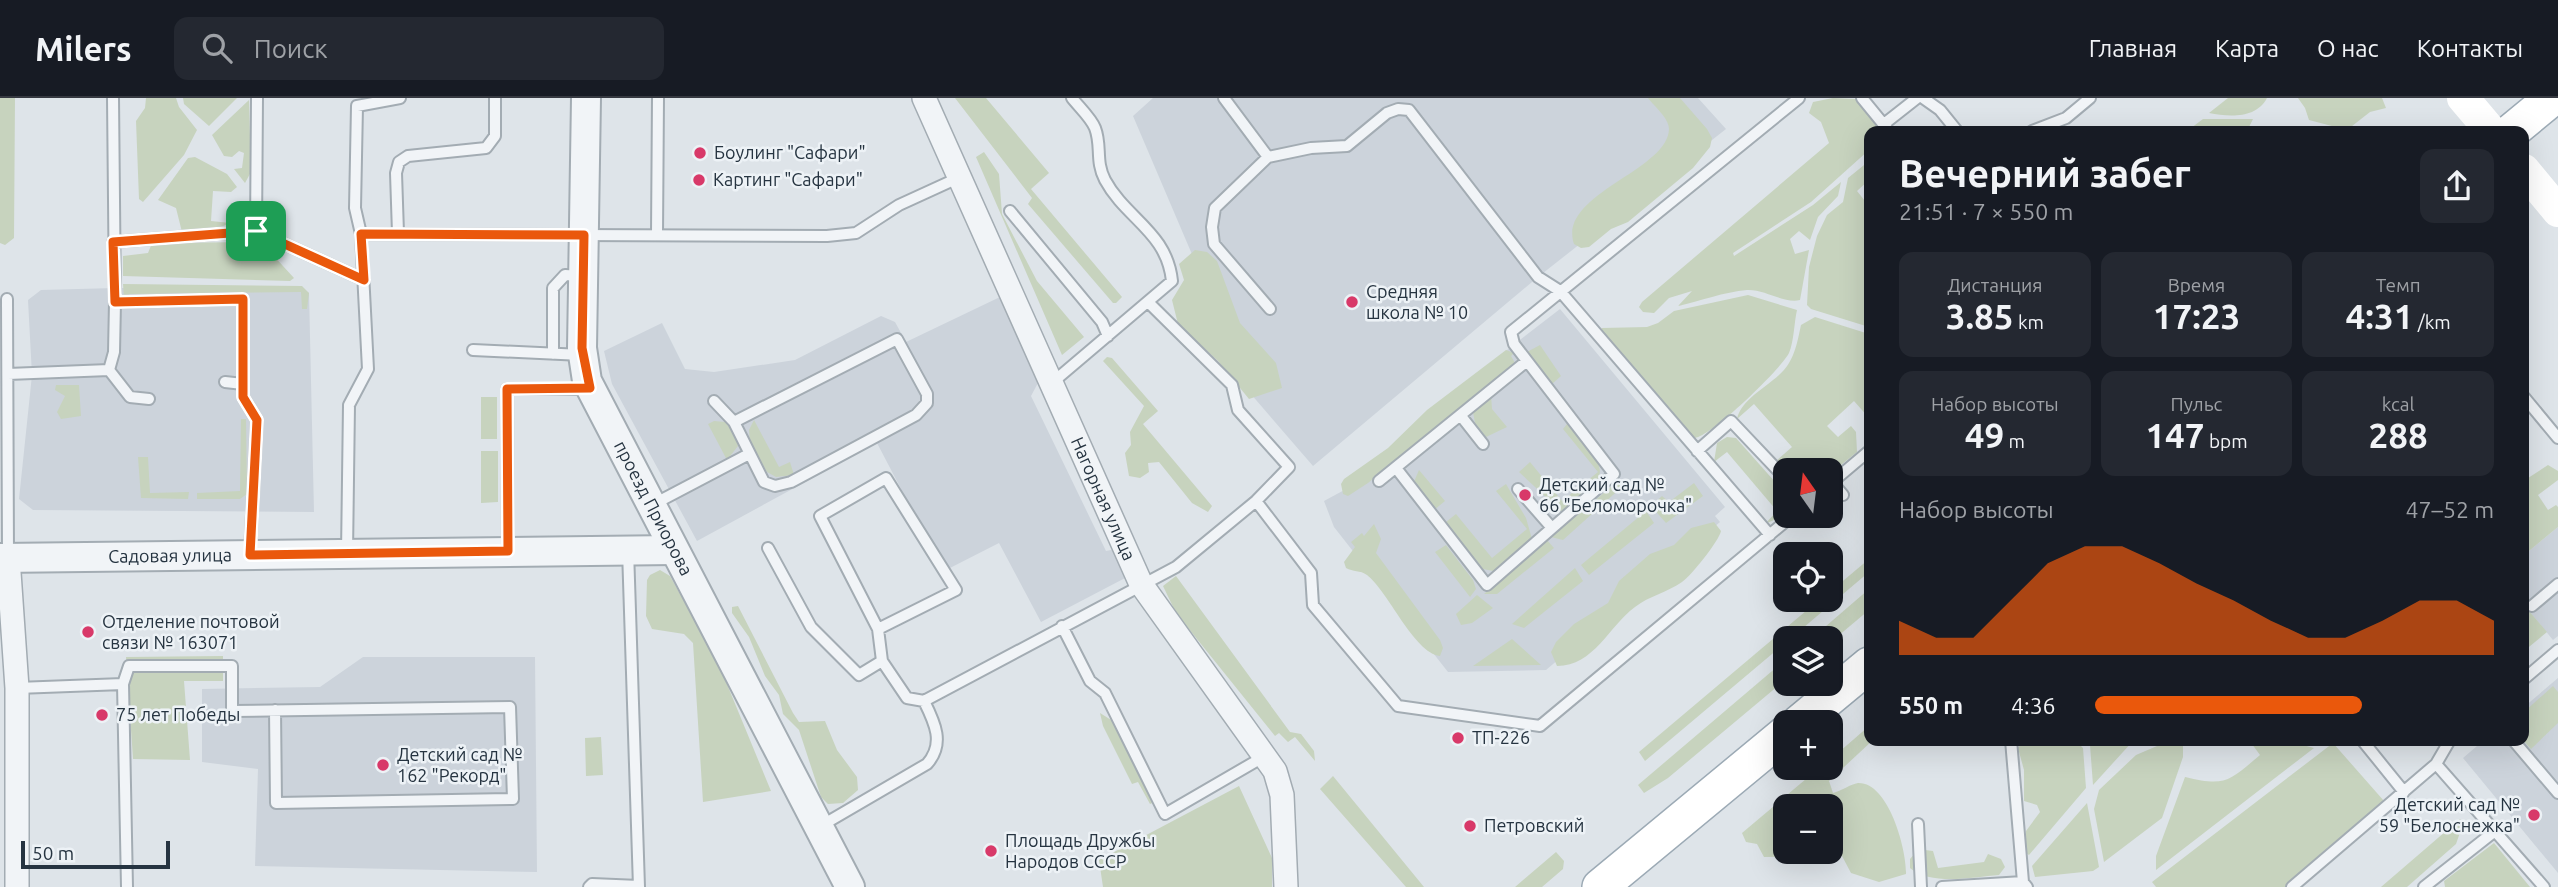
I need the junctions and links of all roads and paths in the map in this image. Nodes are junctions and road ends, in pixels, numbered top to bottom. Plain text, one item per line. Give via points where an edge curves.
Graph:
1 (113, 98) edge
2 (257, 98) edge
3 (400, 98) edge
4 (495, 98) edge
5 (586, 98) edge
6 (658, 98) edge
7 (923, 98) edge
8 (1072, 98) edge
9 (1224, 98) edge
10 (1799, 98) edge
11 (1862, 98) edge
12 (1917, 98) edge
13 (1923, 98) edge
14 (2090, 98) edge
15 (2463, 98) edge
16 (2552, 98) edge
17 (1884, 126) edge
18 (1888, 126) edge
19 (1953, 126) edge
20 (2045, 126) edge
21 (2487, 126) edge
22 (2518, 126) edge
23 (1268, 157) junction
24 (2529, 176) edge
25 (958, 178) junction
26 (1010, 211) dead end
27 (2558, 211) edge
28 (256, 231) junction
29 (398, 233) junction
30 (361, 234) junction
31 (657, 234) junction
32 (584, 235) junction
33 (113, 242) junction
34 (584, 276) junction
35 (364, 280) junction
36 (1560, 291) junction
37 (7, 299) dead end
38 (115, 302) junction
39 (1148, 302) junction
40 (1270, 309) dead end
41 (1108, 336) junction
42 (473, 351) dead end
43 (553, 354) junction
44 (583, 355) junction
45 (1527, 361) junction
46 (109, 370) junction
47 (8, 374) junction
48 (1053, 382) junction
49 (225, 383) dead end
50 (243, 384) junction
51 (590, 388) junction
52 (149, 399) dead end
53 (714, 401) dead end
54 (2529, 403) edge
55 (1461, 416) junction
56 (734, 422) junction
57 (2558, 438) edge
58 (1483, 444) dead end
59 (1698, 451) junction
60 (749, 454) junction
61 (1864, 454) edge
62 (1773, 465) edge
63 (1396, 468) junction
64 (1843, 473) edge
65 (1380, 481) dead end
66 (1518, 489) dead end
67 (1256, 501) junction
68 (651, 506) junction
69 (1552, 528) junction
70 (1778, 528) edge
71 (1770, 535) junction
72 (768, 548) dead end
73 (628, 550) junction
74 (674, 550) junction
75 (508, 551) junction
76 (347, 553) junction
77 (250, 555) junction
78 (4, 558) edge
79 (1141, 584) junction
80 (2558, 584) edge
81 (2532, 606) dead end
82 (1062, 626) junction
83 (878, 629) junction
84 (2558, 650) edge
85 (882, 661) junction
86 (1864, 669) edge
87 (2529, 675) edge
88 (123, 684) junction
89 (17, 688) junction
90 (924, 701) junction
91 (275, 710) junction
92 (1815, 710) edge
93 (1773, 744) edge
94 (2012, 746) edge
95 (2367, 746) edge
96 (2446, 746) edge
97 (2518, 746) edge
98 (1265, 756) junction
99 (2436, 764) junction
100 (2404, 792) junction
101 (2558, 793) edge
102 (1918, 824) dead end
103 (819, 827) junction
104 (2495, 831) junction
105 (2025, 884) edge
106 (639, 886) edge
107 (17, 887) edge
108 (127, 887) edge
109 (589, 887) edge
110 (850, 887) edge
111 (1286, 887) edge
112 (1600, 887) edge
113 (1921, 887) edge
114 (1942, 887) edge
115 (2292, 887) edge
116 (2424, 887) edge
117 (2544, 887) edge

1 - 33 lane
2 - 28 lane
3 - 30 lane via 357,106 355,208
4 - 29 lane via 495,136 486,148 408,156 399,162
5 - 32 street, проезд Приорова
6 - 31 lane
7 - 25 street, Нагорная улица
8 - 39 lane via 1095,128 1097,164 1107,184 1158,240 1170,262 1172,281
9 - 23 lane
10 - 36 lane
11 - 17 lane
12 - 18 lane
13 - 19 lane
14 - 20 lane via 2066,118
15 - 21 main road
16 - 22 main road
23 - 36 lane via 1347,146 1387,113 1409,110 1538,277
23 - 40 lane via 1215,208 1212,227 1214,244
24 - 27 main road
25 - 31 lane via 899,205 856,233
25 - 48 street, Нагорная улица
26 - 41 lane via 1102,322
28 - 33 lane
28 - 35 lane
29 - 30 lane
29 - 32 lane
30 - 35 lane
31 - 32 lane
32 - 34 street, проезд Приорова
33 - 38 lane
34 - 43 lane via 565,275 552,288
34 - 44 street, проезд Приорова
35 - 76 lane via 368,369 349,405
36 - 45 lane via 1511,332
36 - 59 lane
37 - 47 lane
38 - 46 lane
38 - 50 lane via 243,299
39 - 41 lane
39 - 67 lane via 1232,385 1238,410 1289,467
41 - 48 lane
42 - 43 lane
43 - 44 lane
44 - 51 street, проезд Приорова
45 - 55 lane
45 - 69 lane via 1563,416 1614,474
46 - 47 lane
46 - 52 lane via 130,397
47 - 78 lane
48 - 79 street, Нагорная улица
49 - 50 lane
50 - 77 lane via 243,397 257,420
51 - 68 street, проезд Приорова
51 - 75 lane via 507,389
53 - 56 lane
54 - 57 lane
55 - 58 lane
55 - 63 lane
56 - 60 lane
56 - 60 lane via 897,340 927,394 928,403 916,415 791,482 775,486 764,482
59 - 62 lane via 1731,421
59 - 71 lane
60 - 68 lane
61 - 64 lane
63 - 65 lane
63 - 69 lane via 1439,516 1487,585
66 - 69 lane
67 - 71 lane via 1311,573 1313,605 1398,706 1540,726
67 - 79 lane via 1176,566
68 - 74 street, проезд Приорова
70 - 71 lane
72 - 85 lane via 811,627 859,675
73 - 74 street, Садовая улица
73 - 75 street, Садовая улица
73 - 106 lane
74 - 103 street, проезд Приорова
75 - 76 street, Садовая улица
76 - 77 street, Садовая улица
77 - 78 street, Садовая улица
78 - 89 street
79 - 82 lane
79 - 98 street, Нагорная улица
80 - 81 lane
82 - 90 lane
82 - 98 lane via 1090,681 1105,694 1165,814
83 - 83 lane via 820,516 886,478 956,590
83 - 85 lane
84 - 87 lane
85 - 90 lane via 907,698
86 - 92 main road
88 - 89 lane
88 - 91 lane via 129,666 232,666 232,711
88 - 108 lane
89 - 107 street
90 - 103 lane via 937,733 936,755
91 - 91 lane via 276,803 513,799 510,707
93 - 112 main road
94 - 105 lane
95 - 100 lane
96 - 99 lane
97 - 101 lane
98 - 111 street, Нагорная улица via 1282,795
99 - 100 lane
99 - 104 lane
100 - 115 lane
102 - 113 lane
103 - 110 street, проезд Приорова
104 - 116 lane
104 - 117 lane
105 - 114 lane
106 - 109 lane

